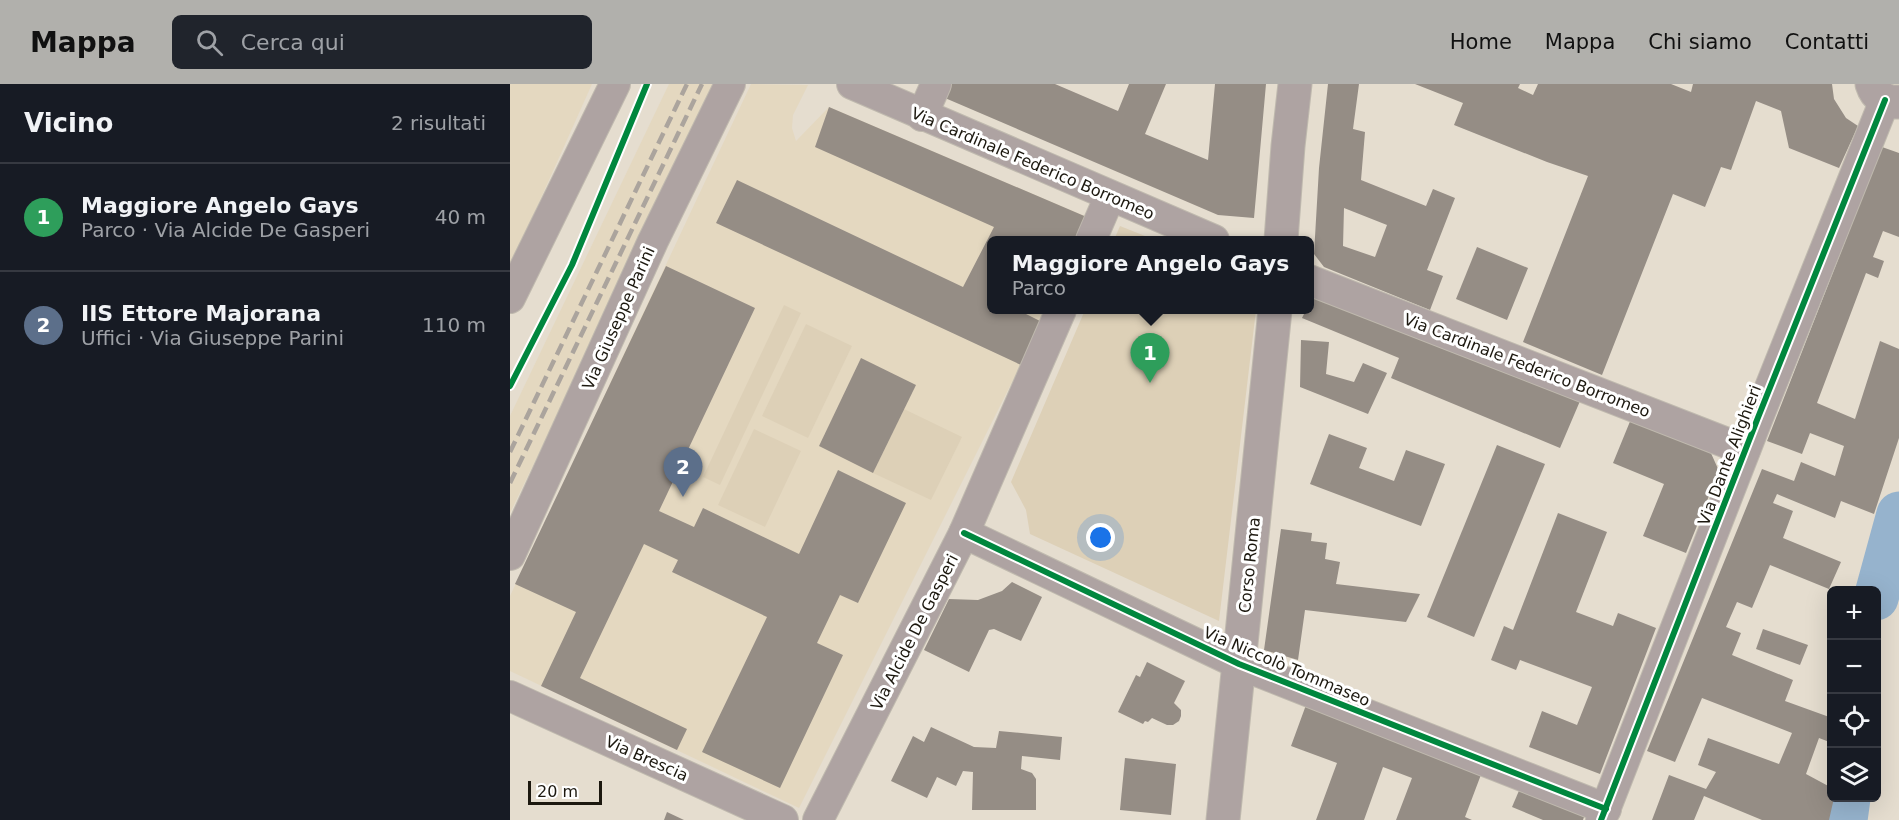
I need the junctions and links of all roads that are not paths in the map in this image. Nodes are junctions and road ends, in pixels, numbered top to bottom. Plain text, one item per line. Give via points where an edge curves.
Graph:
1 (615, 84) edge
2 (730, 84) edge
3 (852, 84) edge
4 (936, 84) edge
5 (1295, 84) edge
6 (1885, 95) edge
7 (922, 116) junction
8 (1110, 196) junction
9 (1093, 236) edge
10 (1205, 236) edge
11 (1281, 236) edge
12 (1314, 282) edge
13 (510, 298) edge
14 (1059, 314) edge
15 (1274, 314) edge
16 (1745, 450) junction
17 (964, 533) junction
18 (510, 555) edge
19 (1239, 664) junction
20 (510, 696) edge
21 (1604, 814) edge
22 (783, 820) edge
23 (818, 820) edge
24 (1223, 820) edge

1 - 13 street
2 - 18 street, Via Giuseppe Parini via 653,241
3 - 7 street, Via Cardinale Federico Borromeo
4 - 7 street
5 - 11 street
6 - 16 street, Via Dante Alighieri
7 - 8 street, Via Cardinale Federico Borromeo
8 - 9 street
8 - 10 street, Via Cardinale Federico Borromeo
12 - 16 street, Via Cardinale Federico Borromeo
14 - 17 street, Via Alcide De Gasperi
15 - 19 street, Corso Roma
16 - 21 street, Via Dante Alighieri
17 - 19 street, Via Niccolò Tommaseo
17 - 23 street, Via Alcide De Gasperi
19 - 21 street, Via Niccolò Tommaseo
19 - 24 street, Corso Roma
20 - 22 street, Via Brescia

